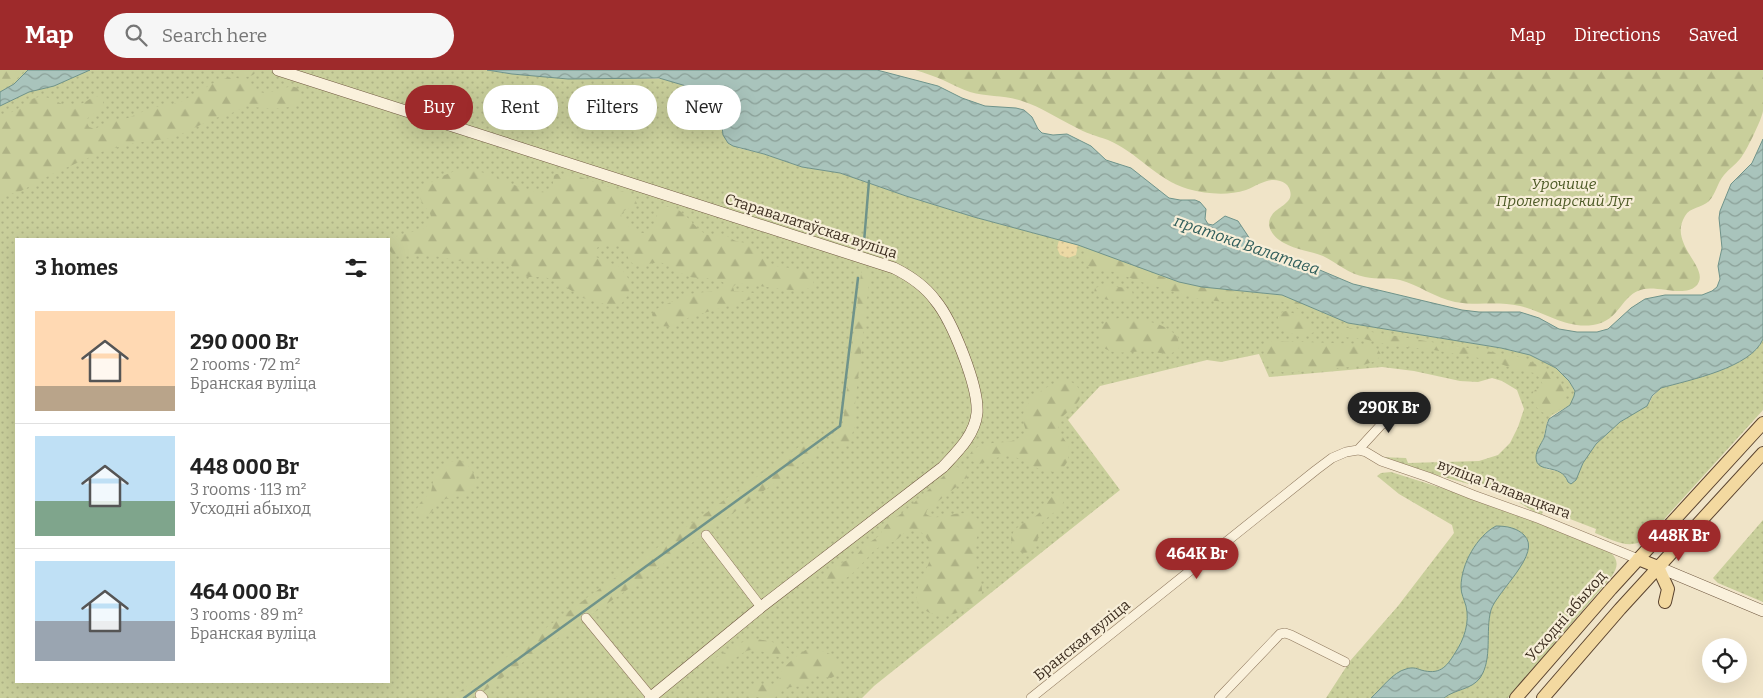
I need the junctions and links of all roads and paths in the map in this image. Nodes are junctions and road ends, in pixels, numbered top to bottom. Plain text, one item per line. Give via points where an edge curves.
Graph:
1 (278, 70) edge
2 (1411, 407) dead end
3 (1763, 423) edge
4 (1358, 450) junction
5 (1763, 453) edge
6 (706, 535) dead end
7 (1638, 559) junction
8 (1658, 567) junction
9 (1665, 602) dead end
10 (761, 607) junction
11 (1763, 611) edge
12 (586, 618) dead end
13 (1345, 662) dead end
14 (650, 698) edge
15 (1031, 698) edge
16 (1219, 698) edge
17 (1516, 698) edge
18 (1543, 698) edge

1 - 10 street, Старавалатаўская вуліца via 886,265 907,274 928,292 944,312 970,373 977,413 973,428 942,467
2 - 4 street, Бранская вуліца via 1381,426
3 - 7 main road, Усходні абыход
4 - 7 street, вуліца Галавацкага
4 - 15 street, Бранская вуліца via 1332,458 1316,470
5 - 8 main road
6 - 10 street
7 - 8 main road
7 - 17 main road, Усходні абыход
8 - 9 main road via 1668,589
8 - 11 street
8 - 18 main road
10 - 14 street, Старавалатаўская вуліца
12 - 14 street
13 - 16 street via 1291,635 1280,634

